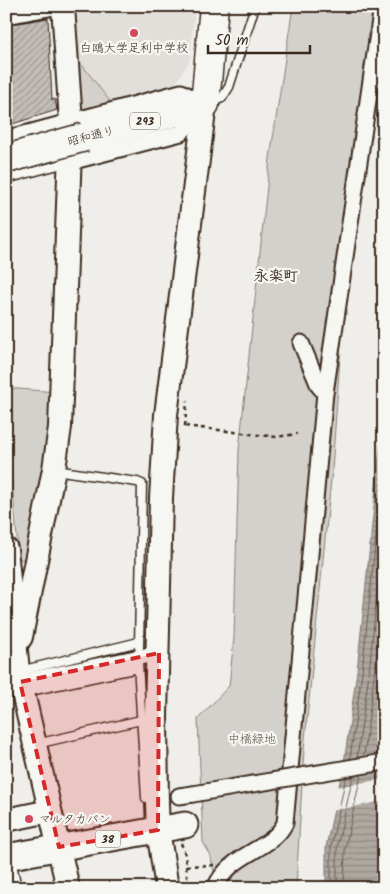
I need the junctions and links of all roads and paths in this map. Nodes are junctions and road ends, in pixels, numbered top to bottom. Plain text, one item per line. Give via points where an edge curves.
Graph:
1 (61, 6) edge
2 (214, 6) edge
3 (255, 6) edge
4 (382, 6) edge
5 (6, 16) edge
6 (204, 104) junction
7 (78, 130) junction
8 (6, 139) edge
9 (6, 159) edge
10 (70, 162) junction
11 (6, 179) edge
12 (301, 342) dead end
13 (325, 393) junction
14 (188, 397) dead end
15 (185, 426) junction
16 (297, 434) dead end
17 (184, 435) dead end
18 (54, 469) junction
19 (6, 549) edge
20 (8, 574) junction
21 (33, 574) junction
22 (15, 646) junction
23 (145, 647) junction
24 (20, 682) junction
25 (141, 720) junction
26 (34, 744) junction
27 (384, 762) edge
28 (186, 795) dead end
29 (50, 811) junction
30 (151, 816) junction
31 (6, 820) edge
32 (183, 835) joint
33 (59, 847) junction
34 (8, 857) edge
35 (212, 864) dead end
36 (186, 866) junction
37 (17, 888) edge
38 (68, 888) edge
39 (167, 888) edge
40 (188, 888) edge
41 (215, 888) edge

1 - 5 street
1 - 7 street
2 - 6 highway
3 - 6 lane via 228,87 222,98
4 - 13 street
6 - 7 highway, 昭和通り / 293
6 - 10 street via 181,133
6 - 23 street via 166,415 161,498
7 - 8 street
7 - 9 highway, 昭和通り / 293, bridge
7 - 10 street
10 - 11 lane
10 - 18 street via 60,427
12 - 13 street
13 - 41 street via 285,823 276,836 226,869
14 - 15 path
15 - 16 path via 276,438
15 - 17 path
18 - 21 street
18 - 23 lane via 142,484
19 - 20 street
20 - 21 street
20 - 22 street
21 - 22 street via 21,637
22 - 24 street
23 - 24 street
23 - 24 lane
23 - 30 street via 156,717
24 - 25 lane via 138,666
24 - 26 street
25 - 26 lane
25 - 30 lane
26 - 29 street
27 - 28 street, bridge
29 - 31 street
29 - 33 street
30 - 32 main road, 38
30 - 33 main road, 38
30 - 39 street
32 - 36 path
33 - 34 main road, 38
33 - 38 street
34 - 37 lane
35 - 36 path
36 - 40 path

